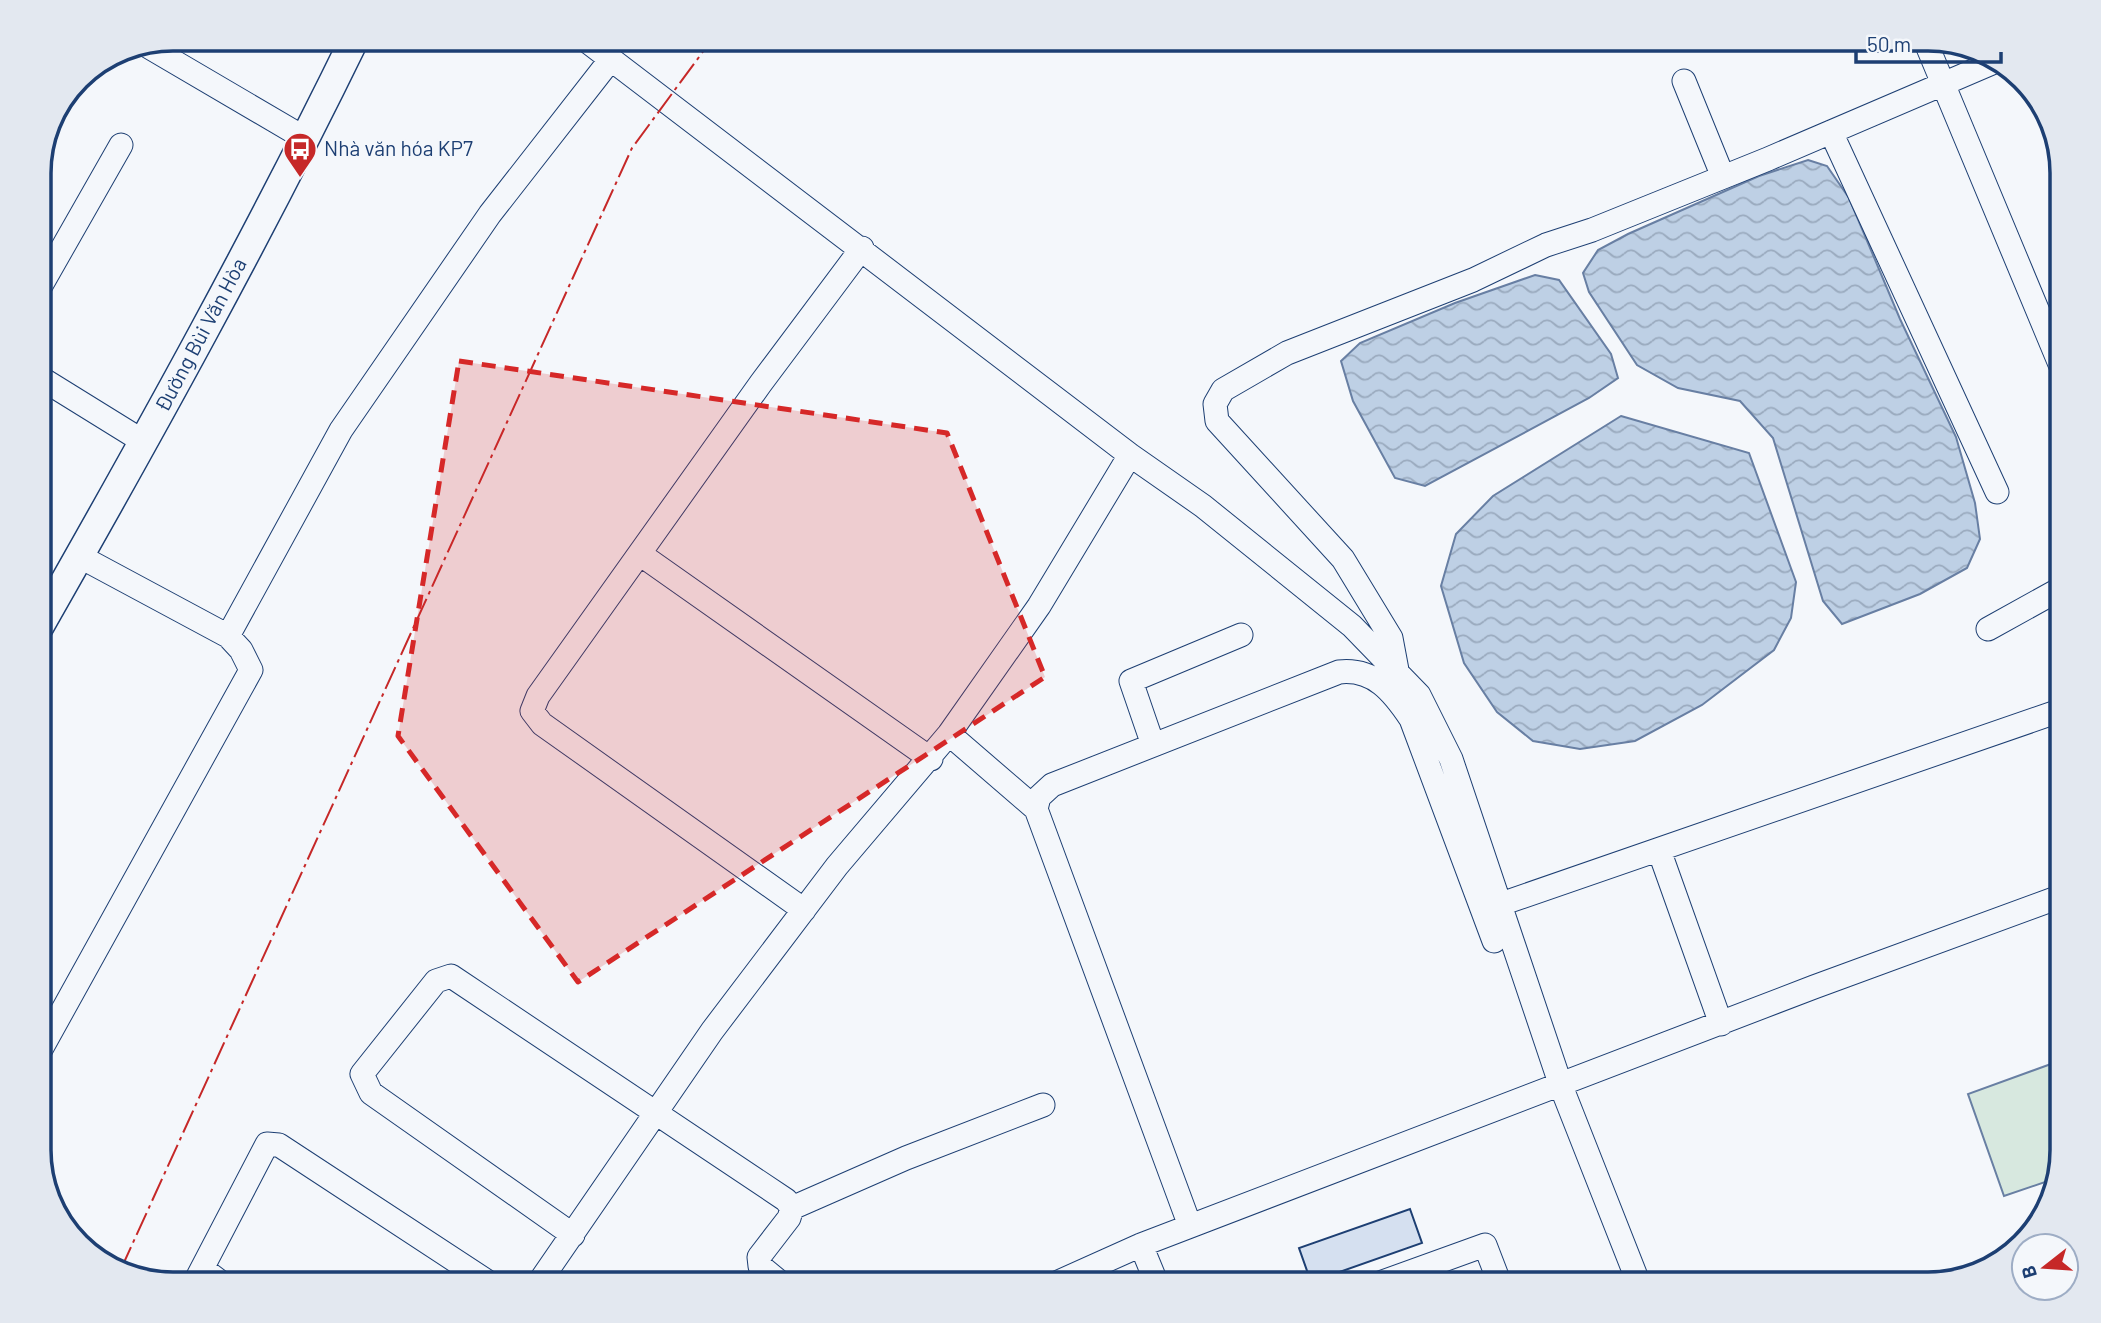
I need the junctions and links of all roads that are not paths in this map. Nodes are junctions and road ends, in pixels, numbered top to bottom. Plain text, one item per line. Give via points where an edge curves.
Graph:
1 (349, 51) edge
2 (600, 51) edge
3 (1929, 51) edge
4 (158, 52) edge
5 (611, 59) junction
6 (1986, 65) edge
7 (1684, 82) dead end
8 (1943, 84) junction
9 (1831, 132) junction
10 (306, 139) junction
11 (121, 145) dead end
12 (1723, 177) junction
13 (862, 248) junction
14 (51, 268) edge
15 (2050, 338) edge
16 (51, 384) edge
17 (144, 442) junction
18 (1130, 454) junction
19 (1997, 492) dead end
20 (640, 554) junction
21 (79, 556) junction
22 (2050, 595) edge
23 (51, 606) edge
24 (1988, 629) dead end
25 (1241, 635) dead end
26 (228, 636) junction
27 (1397, 670) junction
28 (2050, 715) edge
29 (949, 734) junction
30 (1153, 746) junction
31 (931, 759) junction
32 (1036, 809) junction
33 (1659, 850) junction
34 (2050, 901) edge
35 (1501, 904) junction
36 (804, 911) junction
37 (1493, 941) dead end
38 (1721, 1024) junction
39 (51, 1032) edge
40 (1561, 1086) junction
41 (1044, 1105) dead end
42 (655, 1115) junction
43 (792, 1208) junction
44 (1190, 1226) junction
45 (573, 1235) junction
46 (1141, 1244) junction
47 (201, 1272) edge
48 (473, 1272) edge
49 (547, 1272) edge
50 (767, 1272) edge
51 (1080, 1272) edge
52 (1152, 1272) edge
53 (1410, 1272) edge
54 (1495, 1272) edge
55 (1634, 1272) edge

1 - 10 main road, Đường Bùi Văn Hòa
2 - 5 street
3 - 8 street
4 - 10 street
5 - 13 street
5 - 26 street via 490,214 341,430
6 - 8 street
7 - 12 street
8 - 9 street
8 - 15 street
9 - 12 street
9 - 19 street
10 - 17 main road, Đường Bùi Văn Hòa
11 - 14 street
12 - 27 street via 1287,353 1223,390 1214,404 1217,421 1343,559 1391,638
13 - 18 street
13 - 20 street
16 - 17 street
17 - 21 main road, Đường Bùi Văn Hòa
18 - 27 street via 1203,506 1352,626
18 - 29 street via 1039,606
20 - 31 street
20 - 36 street via 538,696 532,711 542,724
21 - 23 main road, Đường Bùi Văn Hòa
21 - 26 street
22 - 24 street
25 - 30 street via 1131,681
26 - 39 street via 251,670 242,691
27 - 35 street via 1419,695 1451,759
28 - 33 street
29 - 31 street
29 - 32 street
30 - 32 street via 1052,786 1039,797
30 - 37 street via 1339,672 1363,672 1378,680 1411,719
31 - 36 street via 837,866
32 - 44 street
33 - 35 street
33 - 38 street
34 - 38 street
35 - 40 street
36 - 42 street via 712,1031
38 - 40 street
40 - 44 street
40 - 55 street
41 - 43 street
42 - 43 street
42 - 45 street
42 - 45 street via 451,976 436,981 362,1074 371,1093
43 - 50 street via 759,1257
44 - 46 street
45 - 49 street
46 - 51 street
46 - 52 street
47 - 48 street via 267,1144 279,1145
53 - 54 street via 1485,1245

